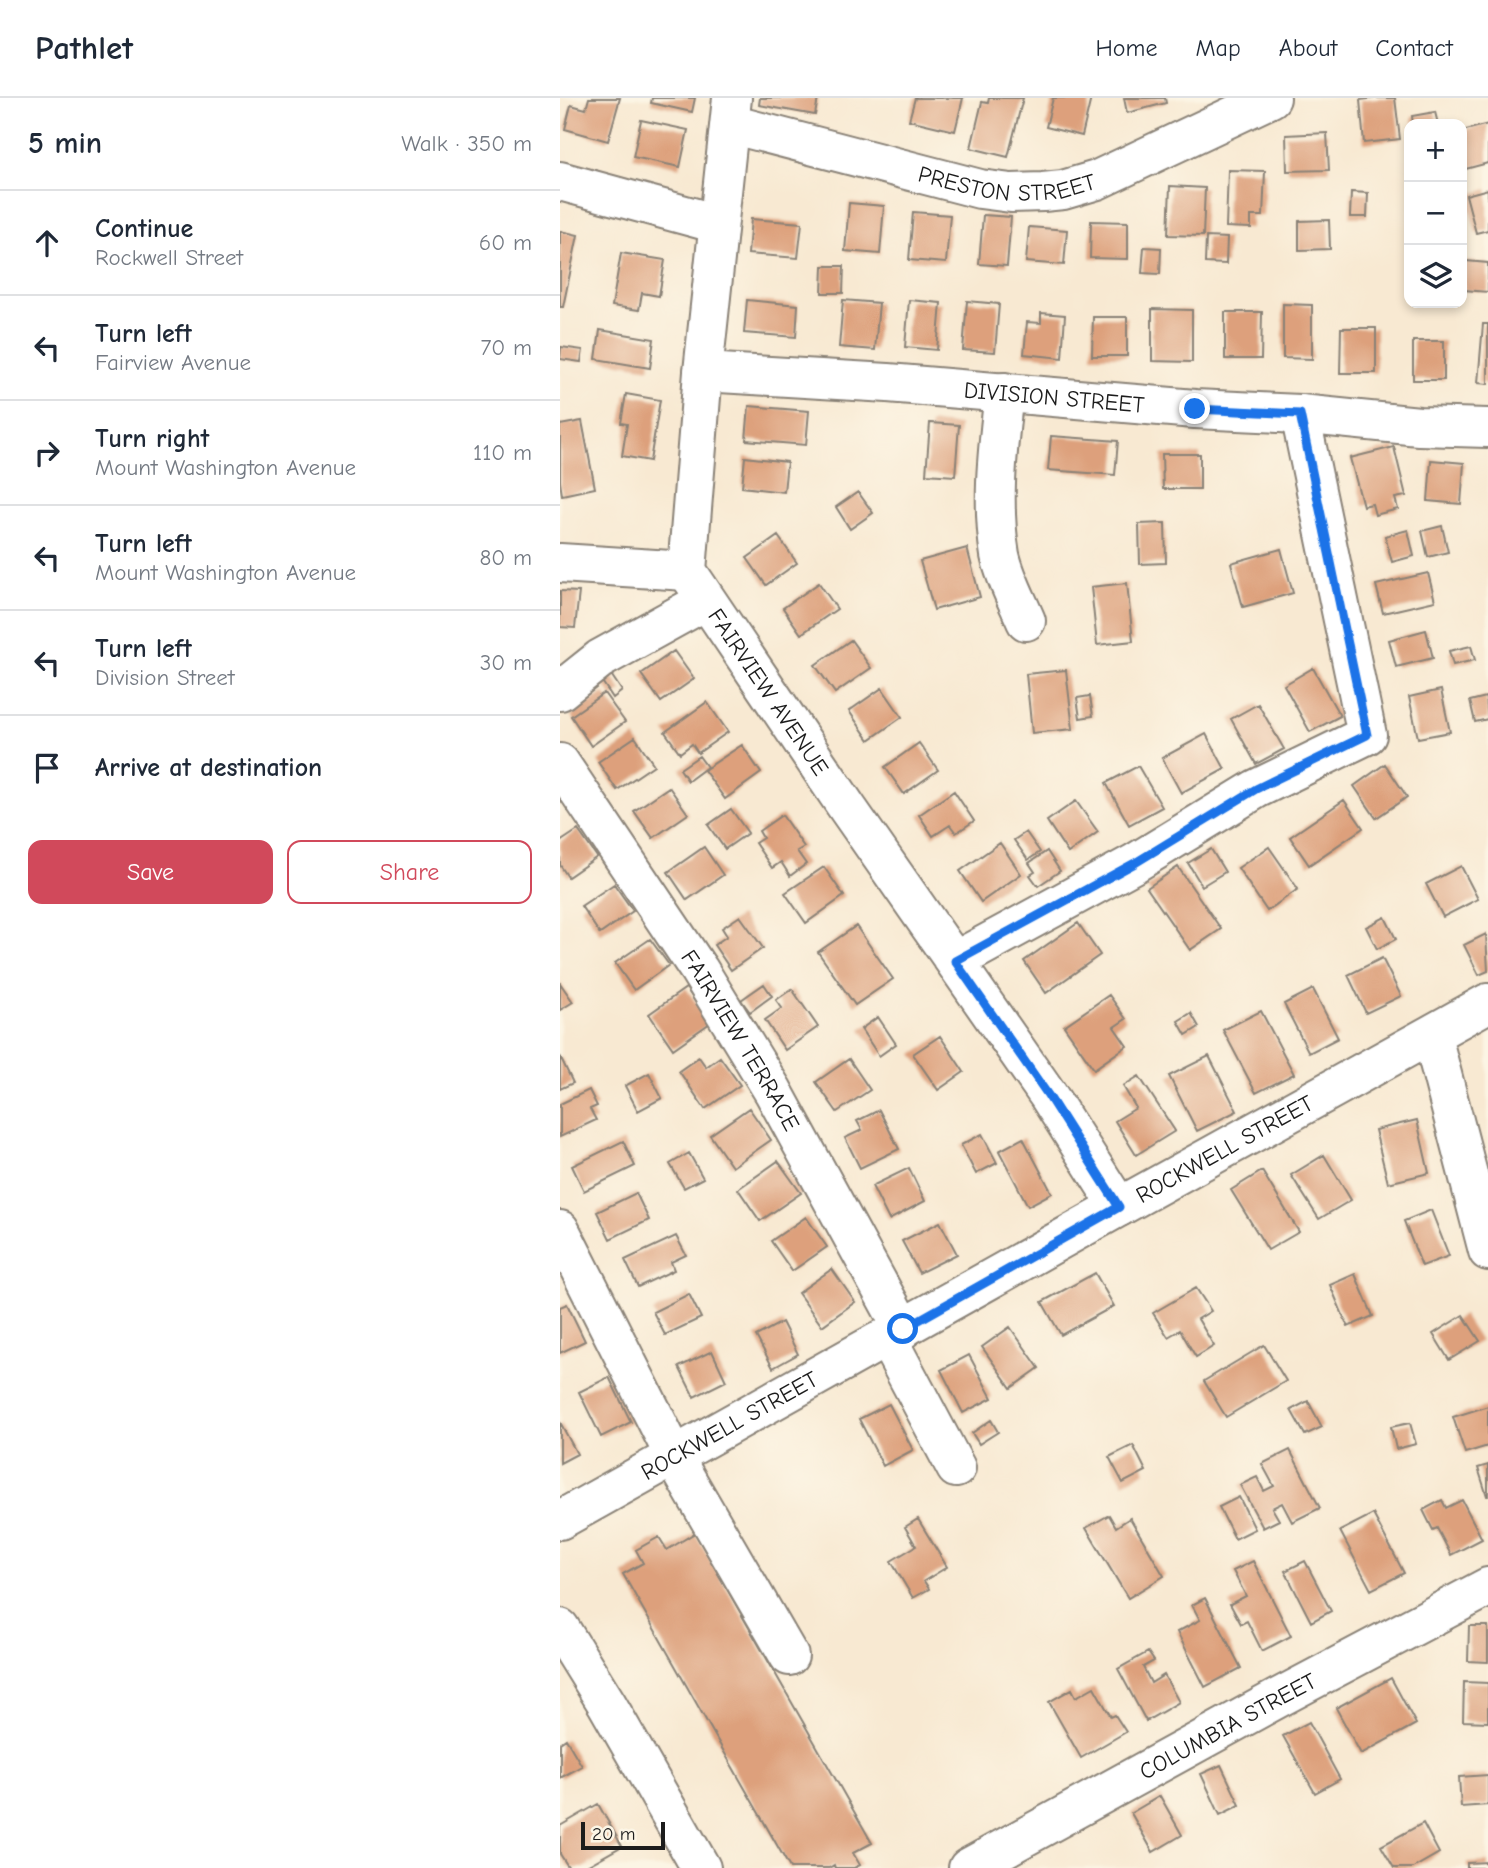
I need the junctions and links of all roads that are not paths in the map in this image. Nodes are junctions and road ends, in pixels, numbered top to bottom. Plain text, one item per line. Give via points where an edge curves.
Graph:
1 (1271, 98) edge
2 (731, 111) edge
3 (560, 181) edge
4 (718, 223) junction
5 (703, 372) junction
6 (1004, 392) junction
7 (1300, 414) junction
8 (1488, 428) edge
9 (560, 563) edge
10 (696, 586) junction
11 (1026, 621) dead end
12 (560, 691) edge
13 (560, 763) edge
14 (955, 961) junction
15 (1488, 1003) edge
16 (1432, 1036) junction
17 (1119, 1207) junction
18 (560, 1230) edge
19 (1488, 1251) edge
20 (895, 1333) junction
21 (675, 1456) junction
22 (956, 1468) dead end
23 (560, 1520) edge
24 (1488, 1587) edge
25 (560, 1629) edge
26 (789, 1656) dead end
27 (701, 1868) edge
28 (968, 1868) edge

1 - 2 street, PRESTON STREET via 1117,173 1072,188 1011,193 980,189
2 - 4 street
3 - 4 street
4 - 5 street
5 - 6 street, DIVISION STREET
5 - 10 street
6 - 7 street, DIVISION STREET
6 - 11 street via 996,518 1001,558
7 - 8 street, DIVISION STREET
7 - 14 street via 1367,735 1256,789 1135,863
9 - 10 street
10 - 12 street
10 - 14 street, FAIRVIEW AVENUE
13 - 20 street, FAIRVIEW TERRACE via 699,970 766,1080
14 - 17 street, FAIRVIEW AVENUE
15 - 16 street, ROCKWELL STREET
16 - 17 street, ROCKWELL STREET
16 - 19 street
17 - 20 street, ROCKWELL STREET
18 - 21 street
20 - 21 street, ROCKWELL STREET
20 - 22 street, FAIRVIEW TERRACE
21 - 23 street, ROCKWELL STREET
21 - 26 street
24 - 28 street, COLUMBIA STREET
25 - 27 street

